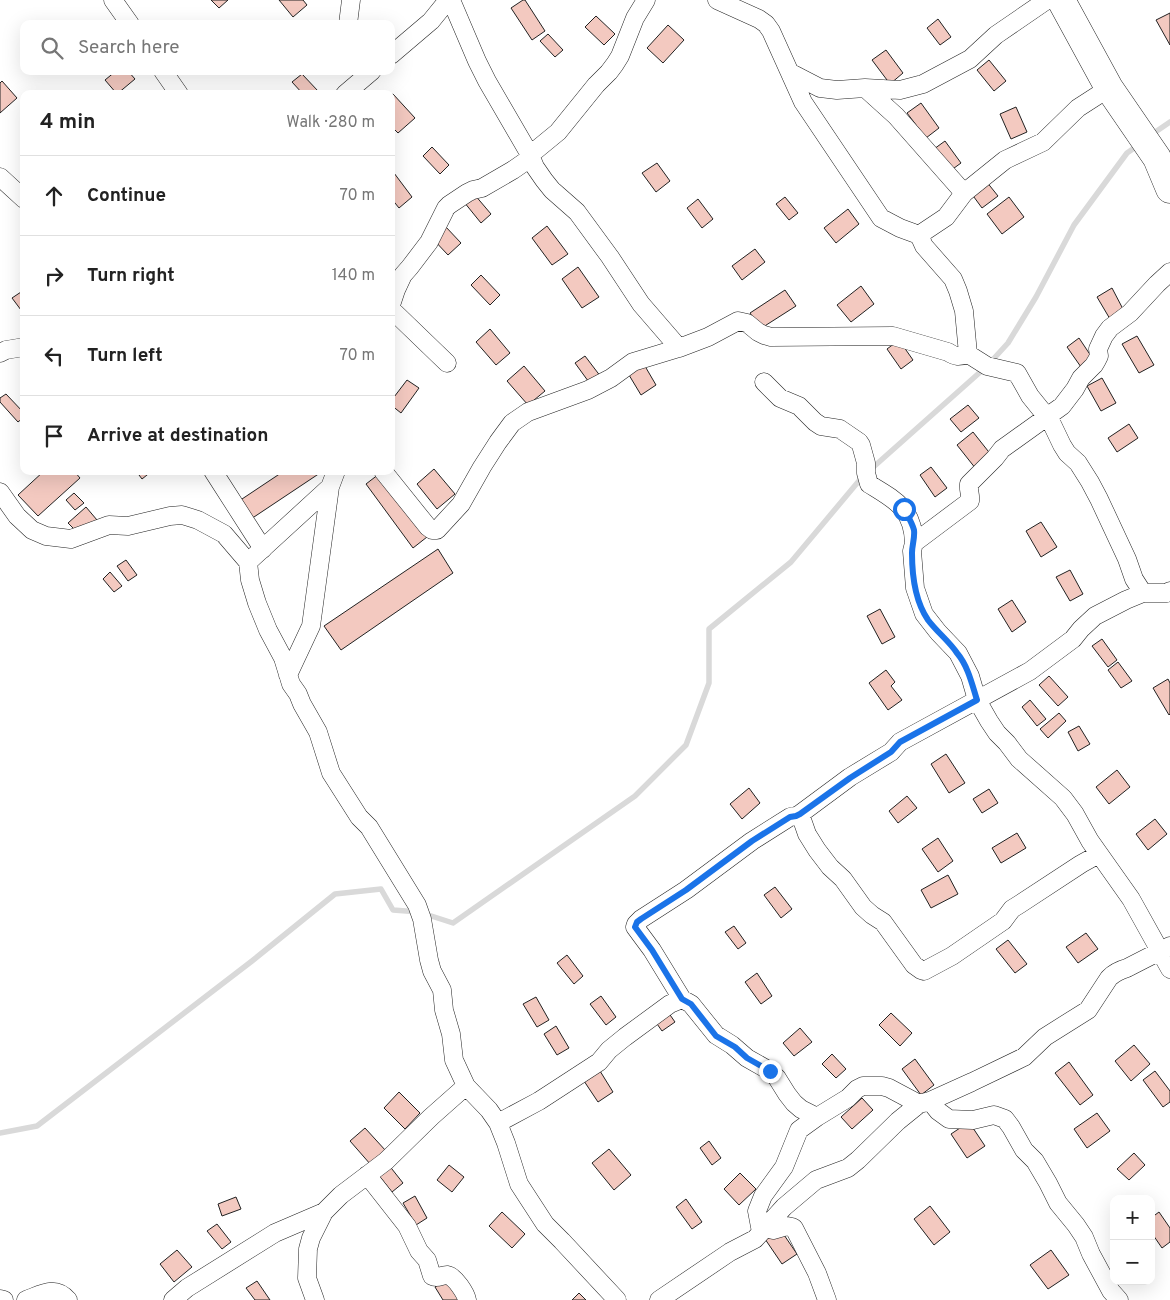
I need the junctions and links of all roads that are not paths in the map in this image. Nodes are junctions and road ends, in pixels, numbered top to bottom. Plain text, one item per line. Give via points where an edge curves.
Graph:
1 (114, 0) edge
2 (351, 0) edge
3 (450, 0) edge
4 (646, 0) edge
5 (717, 0) edge
6 (1047, 0) edge
7 (1062, 0) edge
8 (127, 20) edge
9 (348, 20) edge
10 (395, 52) edge
11 (791, 74) junction
12 (166, 75) edge
13 (366, 75) edge
14 (865, 88) junction
15 (1109, 88) junction
16 (176, 90) edge
17 (349, 90) edge
18 (530, 155) junction
19 (0, 177) edge
20 (1170, 189) edge
21 (964, 193) junction
22 (20, 195) edge
23 (919, 235) junction
24 (1170, 272) edge
25 (395, 293) edge
26 (395, 313) edge
27 (20, 348) edge
28 (679, 348) junction
29 (0, 353) edge
30 (968, 354) junction
31 (447, 363) dead end
32 (764, 382) dead end
33 (1047, 417) junction
34 (216, 475) edge
35 (386, 475) edge
36 (333, 479) edge
37 (0, 492) edge
38 (914, 543) junction
39 (263, 549) junction
40 (248, 562) junction
41 (1143, 593) junction
42 (1169, 594) edge
43 (288, 675) junction
44 (977, 700) junction
45 (800, 814) junction
46 (1099, 854) junction
47 (1165, 949) edge
48 (1170, 969) edge
49 (682, 999) junction
50 (466, 1086) junction
51 (925, 1102) junction
52 (817, 1116) junction
53 (498, 1123) junction
54 (368, 1175) junction
55 (324, 1212) junction
56 (763, 1229) junction
57 (0, 1299) edge
58 (4, 1300) edge
59 (26, 1300) edge
60 (68, 1300) edge
61 (173, 1300) edge
62 (315, 1300) edge
63 (467, 1300) edge
64 (617, 1300) edge
65 (659, 1300) edge
66 (827, 1300) edge
67 (1119, 1300) edge

1 - 8 street
2 - 9 street
3 - 10 street
3 - 18 street via 477,62
4 - 18 street via 615,64 558,132
5 - 11 street via 766,24
6 - 14 street via 996,35 970,59 923,84 900,90
7 - 15 highway
11 - 14 street via 820,88
11 - 23 street via 803,102 881,218
12 - 16 street
13 - 17 street
14 - 21 street via 896,116
15 - 20 highway via 1157,158
15 - 21 street via 1078,108 1043,142 1005,160
18 - 25 street via 497,180 449,204 429,242 403,275
18 - 28 street via 544,180 577,212 641,304
19 - 22 street
21 - 23 street via 946,217
23 - 30 street via 924,246 953,279 958,291 964,311
24 - 33 street via 1130,313 1110,328 1098,349 1099,356 1094,365 1062,406
26 - 31 street
27 - 29 street
28 - 30 street via 738,321 771,337 893,336 955,356
28 - 35 street via 633,362 588,390 528,412 512,422 462,504 437,530 428,527
30 - 33 street via 987,366 1017,373
32 - 38 street via 780,398 799,406 821,426 840,429 859,442 869,484 904,509 914,530
33 - 38 street via 1002,449 969,484 970,501
33 - 41 street via 1062,446 1078,464 1099,499
34 - 39 street
36 - 39 street
36 - 43 street via 311,626
37 - 40 street via 17,516 32,530 46,536 71,539 109,526 128,526 182,516 198,520 224,534
38 - 44 street via 915,588 924,614 958,653 970,676
39 - 40 street
40 - 43 street via 257,603
41 - 42 street
41 - 44 street via 1095,616 1073,639 1030,671
43 - 50 street via 318,732 331,773 417,905 432,971 442,990 454,1060
44 - 45 street via 900,742 891,752
44 - 46 street via 1018,759 1063,798
45 - 46 street via 807,834 826,862 863,907 883,922 914,965 924,971 952,956 1003,921 1020,904
45 - 49 street via 752,841 636,924
46 - 47 street
47 - 48 street
47 - 51 street via 1113,974 1088,1010 1045,1037 1024,1056
49 - 52 street via 691,1004 716,1036 770,1071 794,1103
49 - 53 street via 625,1037 599,1062
50 - 53 street
50 - 54 street
51 - 52 street via 882,1086 863,1086
51 - 56 street via 898,1121 858,1160 841,1171 816,1180
51 - 67 street via 949,1119 973,1120 994,1115 1005,1119 1024,1150 1035,1161 1058,1204 1076,1224 1111,1291
52 - 56 street via 799,1130 784,1167 763,1196 757,1211
53 - 64 street via 519,1184 532,1205 545,1224
54 - 55 street
54 - 63 street via 407,1226 427,1260 432,1276 451,1277
55 - 61 street via 275,1233
55 - 62 street via 308,1250 307,1278
56 - 65 street via 755,1239
56 - 66 street via 792,1227 817,1273
57 - 58 street
59 - 60 street via 53,1291 63,1294

